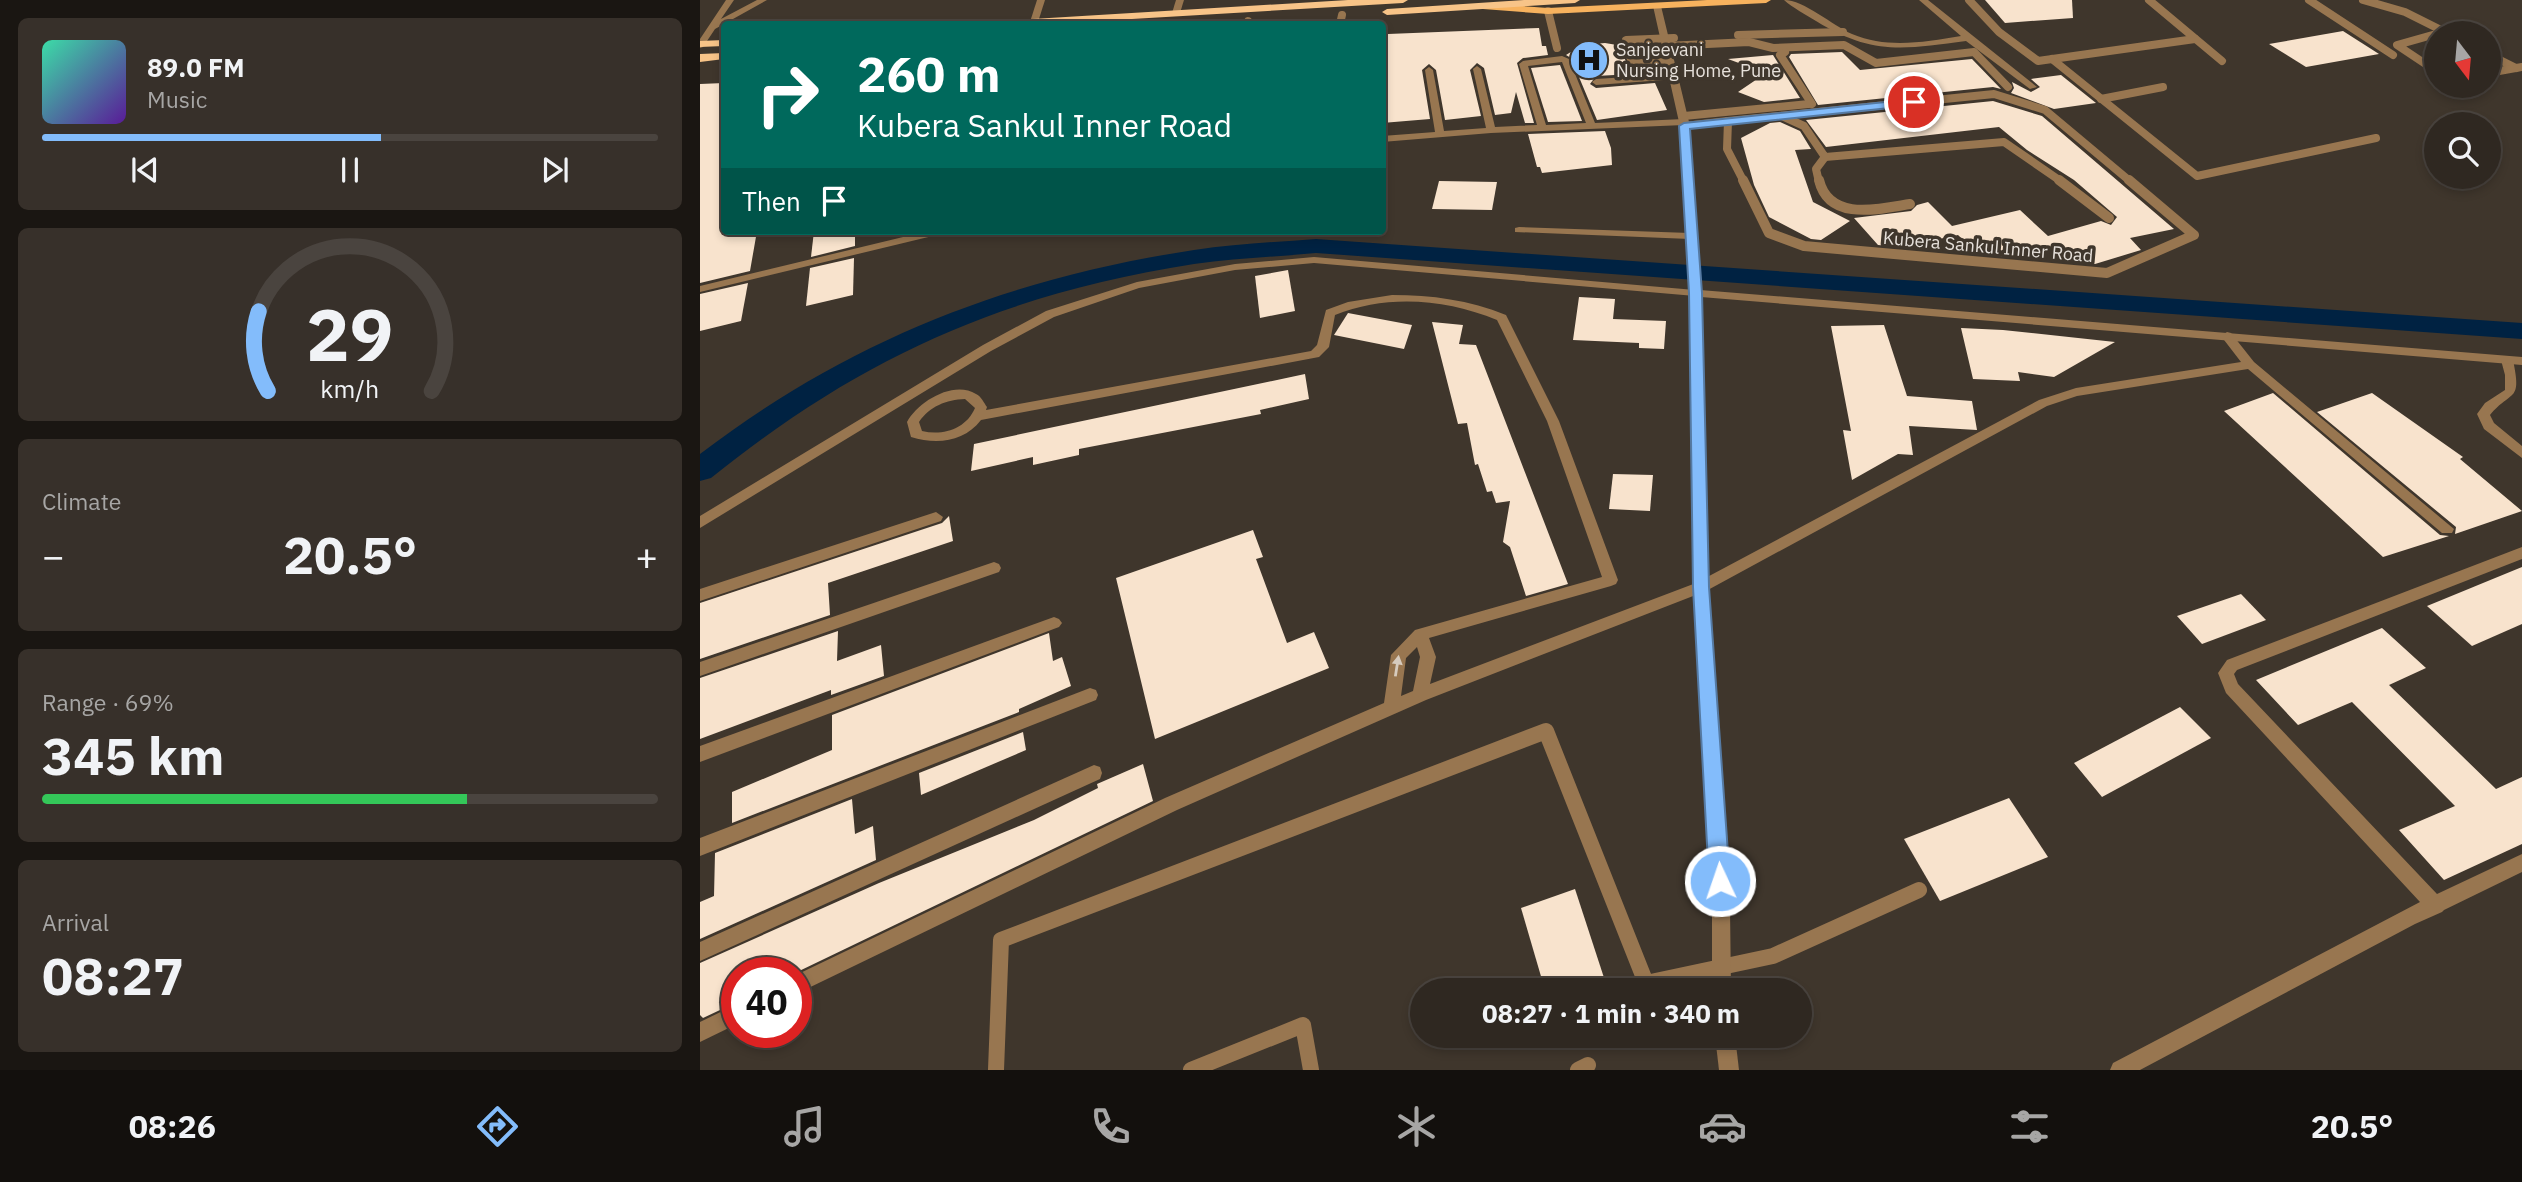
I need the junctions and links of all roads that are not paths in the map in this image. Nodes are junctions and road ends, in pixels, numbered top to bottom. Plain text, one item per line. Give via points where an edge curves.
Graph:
1 (730, 0) edge
2 (763, 0) edge
3 (1041, 0) edge
4 (1180, 0) edge
5 (1403, 0) edge
6 (1575, 0) edge
7 (1766, 0) edge
8 (1788, 0) edge
9 (1923, 0) edge
10 (1969, 0) edge
11 (2149, 0) edge
12 (2309, 0) edge
13 (2363, 0) edge
14 (1365, 1) edge
15 (1261, 4) edge
16 (1551, 6) edge
17 (1657, 6) junction
18 (1176, 13) junction
19 (1341, 20) edge
20 (724, 21) edge
21 (1034, 21) edge
22 (1050, 21) edge
23 (1310, 21) edge
24 (721, 23) edge
25 (2424, 23) edge
26 (713, 27) junction
27 (1843, 33) junction
28 (1968, 38) junction
29 (2424, 38) edge
30 (2196, 39) junction
31 (721, 43) edge
32 (1665, 43) junction
33 (700, 44) edge
34 (1557, 48) dead end
35 (1785, 52) dead end
36 (2393, 55) dead end
37 (721, 56) edge
38 (700, 58) edge
39 (2052, 59) junction
40 (2501, 60) edge
41 (1670, 61) junction
42 (2222, 61) dead end
43 (2424, 63) edge
44 (2520, 68) edge
45 (1477, 69) dead end
46 (2501, 70) edge
47 (1429, 71) dead end
48 (1674, 77) junction
49 (1596, 82) dead end
50 (2033, 87) dead end
51 (2163, 88) dead end
52 (2101, 99) junction
53 (1812, 104) junction
54 (1780, 116) junction
55 (1684, 121) junction
56 (1728, 121) junction
57 (1592, 126) junction
58 (1542, 128) junction
59 (1491, 130) junction
60 (1440, 134) junction
61 (2375, 138) dead end
62 (1386, 139) edge
63 (1825, 157) junction
64 (1910, 204) dead end
65 (2109, 218) dead end
66 (1519, 230) dead end
67 (924, 235) edge
68 (1690, 236) junction
69 (1694, 288) junction
70 (700, 289) edge
71 (2227, 335) junction
72 (2507, 360) junction
73 (2522, 361) edge
74 (2250, 365) junction
75 (979, 416) junction
76 (2522, 453) edge
77 (936, 517) dead end
78 (700, 523) edge
79 (2447, 529) dead end
80 (2522, 553) edge
81 (994, 568) dead end
82 (1701, 587) junction
83 (700, 595) edge
84 (1054, 623) dead end
85 (1420, 634) junction
86 (700, 669) edge
87 (1090, 695) dead end
88 (1420, 695) junction
89 (1391, 707) junction
90 (700, 754) edge
91 (1094, 772) dead end
92 (700, 847) edge
93 (2522, 863) edge
94 (1919, 890) dead end
95 (2436, 906) junction
96 (700, 952) edge
97 (1720, 968) junction
98 (812, 977) edge
99 (1721, 978) edge
100 (721, 1021) edge
101 (700, 1031) edge
102 (1726, 1048) edge
103 (996, 1070) edge
104 (1191, 1070) edge
105 (1311, 1070) edge
106 (1729, 1070) edge
107 (2120, 1070) edge

1 - 26 street
2 - 20 street
3 - 21 street
4 - 18 street
5 - 14 highway
6 - 16 highway
7 - 17 main road
8 - 27 street
9 - 28 street
10 - 39 lane via 1999,32 2038,61
11 - 30 lane
12 - 36 lane
13 - 25 lane
14 - 15 highway
15 - 18 highway
16 - 17 main road
16 - 19 highway via 1482,6
16 - 34 lane
17 - 32 street
18 - 22 highway
19 - 23 highway
24 - 26 street
26 - 33 street
27 - 28 street via 1893,47
27 - 32 lane
28 - 50 street
29 - 43 lane via 2397,45
30 - 39 lane
30 - 42 lane
31 - 33 highway
32 - 41 street
32 - 41 lane via 1626,40 1632,63
32 - 53 lane via 1749,42 1773,48 1844,45 1876,63 1974,52 2008,87
35 - 53 lane via 1780,55 1789,73
37 - 38 highway
39 - 52 lane
40 - 44 lane
41 - 48 street
44 - 46 lane
45 - 59 street
47 - 60 street
48 - 49 street
48 - 55 street
51 - 52 lane
52 - 61 lane via 2197,176
53 - 55 lane
54 - 56 lane, Kubera Sankul Inner Road
54 - 56 lane, Kubera Sankul Inner Road via 1994,94 2045,110 2194,235 2107,273 1804,246 1769,233 1727,149
54 - 63 lane via 1804,126
55 - 56 lane, Kubera Sankul Inner Road
55 - 57 street
55 - 68 street
57 - 58 street
57 - 58 street via 1562,59 1523,64
58 - 59 street
59 - 60 street
60 - 62 street
63 - 64 lane, Kubera Sankul Inner Road via 1816,169 1817,178 1825,198 1836,205 1857,211
63 - 65 lane, Kubera Sankul Inner Road via 2004,142
66 - 68 street
67 - 70 street
68 - 69 street
69 - 71 street
69 - 78 street via 1314,260 1235,267 1137,285 1050,314 987,348
69 - 82 street
71 - 72 street
71 - 74 street
72 - 73 street
72 - 76 street via 2519,380 2515,397 2483,414 2489,426
74 - 79 street
74 - 82 street via 2076,392 2043,403
75 - 75 street via 966,428 944,437 923,437 912,428 924,407 954,395 979,401
75 - 85 street via 1315,354 1323,348 1330,313 1378,298 1404,297 1502,318 1553,421 1612,576 1604,584
77 - 83 street
80 - 95 street via 2232,665 2226,673 2232,688
81 - 86 street
82 - 88 street
82 - 97 street via 1721,908
84 - 90 street
85 - 88 street via 1428,657
89 -> 85 street via 1399,655
87 - 92 street
88 - 89 street
89 - 98 street via 1171,804
91 - 96 street
93 - 95 street
94 - 97 lane via 1773,956
95 - 107 street
97 - 99 street
97 - 103 lane via 1646,983 1546,731 1001,940
100 - 101 street
102 - 106 street
104 - 105 lane via 1303,1025

